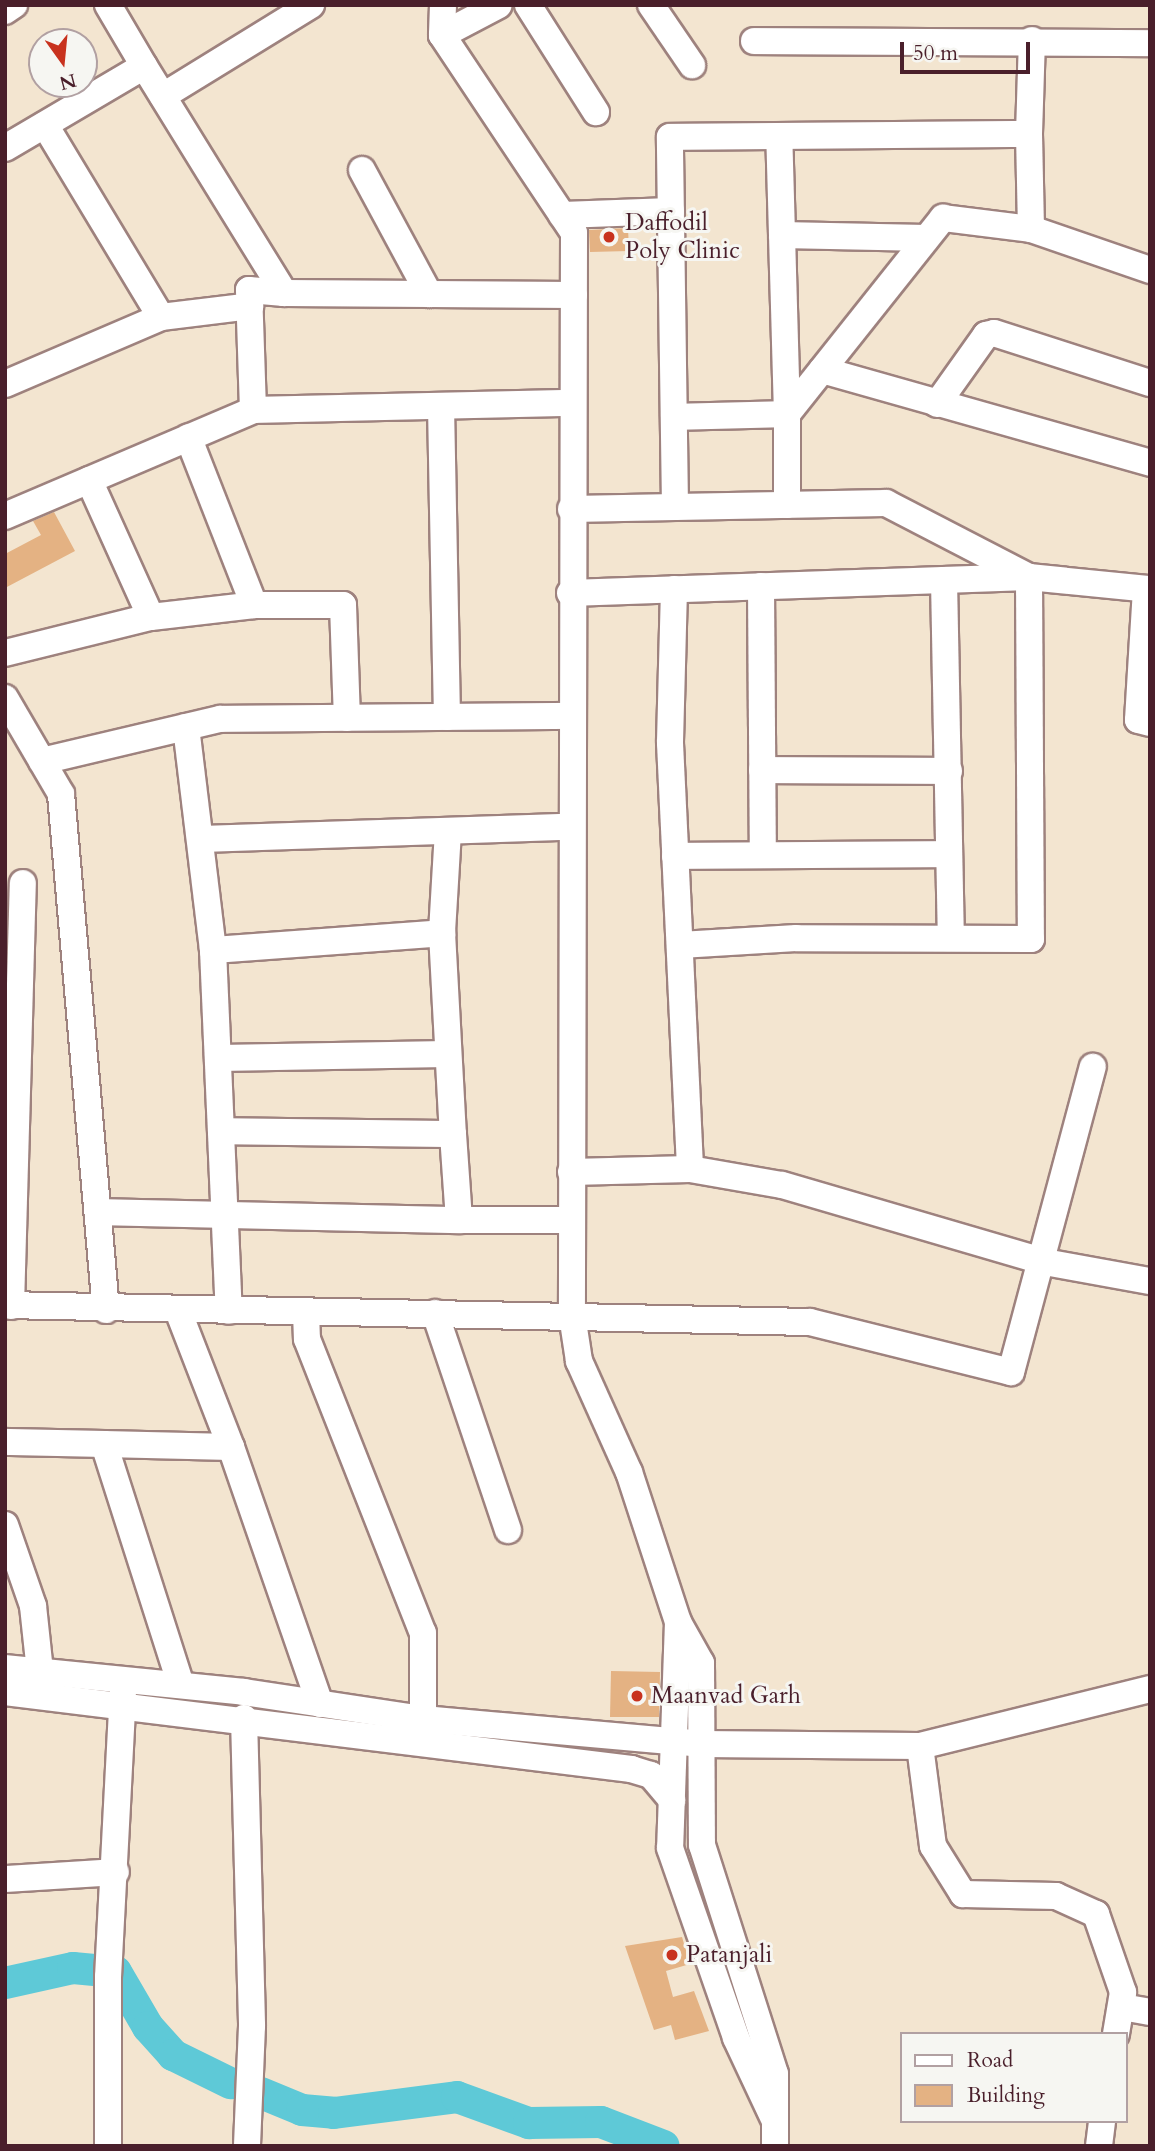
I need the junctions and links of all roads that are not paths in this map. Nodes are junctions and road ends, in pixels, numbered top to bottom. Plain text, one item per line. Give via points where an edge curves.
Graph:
1 (14, 5) edge
2 (108, 5) edge
3 (311, 5) edge
4 (443, 5) edge
5 (499, 5) edge
6 (528, 5) edge
7 (651, 5) edge
8 (5, 11) edge
9 (442, 35) junction
10 (1032, 40) junction
11 (754, 41) dead end
12 (1150, 43) edge
13 (144, 65) junction
14 (692, 65) dead end
15 (163, 96) junction
16 (596, 112) dead end
17 (45, 125) junction
18 (1029, 134) junction
19 (779, 136) junction
20 (5, 148) edge
21 (362, 170) dead end
22 (671, 211) junction
23 (562, 215) junction
24 (1031, 229) junction
25 (782, 235) junction
26 (926, 238) junction
27 (1150, 270) edge
28 (284, 293) junction
29 (429, 294) junction
30 (574, 295) junction
31 (250, 306) junction
32 (161, 317) junction
33 (822, 370) junction
34 (1150, 383) edge
35 (5, 384) edge
36 (572, 403) junction
37 (937, 404) junction
38 (441, 406) junction
39 (253, 410) junction
40 (787, 414) junction
41 (674, 417) junction
42 (188, 438) junction
43 (1150, 463) edge
44 (89, 480) junction
45 (787, 505) junction
46 (675, 507) junction
47 (571, 509) junction
48 (5, 516) edge
49 (1029, 577) junction
50 (944, 580) junction
51 (761, 586) junction
52 (674, 589) junction
53 (1148, 589) edge
54 (570, 593) junction
55 (254, 605) junction
56 (151, 617) junction
57 (5, 653) edge
58 (5, 698) edge
59 (569, 716) junction
60 (447, 717) junction
61 (348, 718) junction
62 (1150, 723) edge
63 (186, 727) junction
64 (42, 761) junction
65 (762, 770) junction
66 (949, 771) junction
67 (569, 827) junction
68 (448, 831) junction
69 (200, 839) junction
70 (763, 852) junction
71 (949, 854) junction
72 (675, 856) junction
73 (69, 881) junction
74 (14, 883) edge
75 (442, 933) junction
76 (951, 938) junction
77 (680, 946) junction
78 (213, 950) junction
79 (448, 1054) junction
80 (218, 1058) junction
81 (1093, 1067) dead end
82 (221, 1131) junction
83 (453, 1133) junction
84 (690, 1169) junction
85 (571, 1172) junction
86 (98, 1212) junction
87 (225, 1217) junction
88 (459, 1220) junction
89 (571, 1220) junction
90 (1045, 1262) junction
91 (1150, 1282) edge
92 (8, 1306) edge
93 (106, 1310) junction
94 (229, 1311) junction
95 (306, 1312) junction
96 (179, 1313) junction
97 (435, 1313) junction
98 (572, 1315) junction
99 (5, 1443) edge
100 (104, 1444) junction
101 (231, 1447) junction
102 (5, 1525) edge
103 (508, 1530) dead end
104 (5, 1668) edge
105 (40, 1671) junction
106 (181, 1685) junction
107 (1150, 1689) edge
108 (123, 1691) junction
109 (5, 1692) edge
110 (320, 1704) junction
111 (244, 1717) junction
112 (424, 1719) junction
113 (689, 1744) junction
114 (920, 1746) junction
115 (672, 1800) junction
116 (116, 1872) junction
117 (5, 1879) edge
118 (1122, 2007) junction
119 (1150, 2012) edge
120 (1116, 2032) edge
121 (772, 2117) junction
122 (1102, 2123) edge
123 (108, 2146) edge
124 (247, 2146) edge
125 (775, 2146) edge
126 (1100, 2146) edge

1 - 8 street
2 - 13 street
3 - 15 street
4 - 9 street
5 - 9 street
6 - 16 street
7 - 14 street
9 - 23 street
10 - 11 street
10 - 12 street
10 - 18 street
13 - 15 street
13 - 17 street
15 - 28 street
17 - 20 street
17 - 32 street
18 - 19 street
18 - 24 street
19 - 22 street via 670,137
19 - 25 street
21 - 29 street
22 - 23 street
22 - 41 street
23 - 30 street via 575,233
24 - 26 street via 943,218
24 - 27 street
25 - 26 street
25 - 40 street
26 - 33 street
28 - 29 street
28 - 31 street via 249,290
29 - 30 street
30 - 36 street
31 - 32 street
31 - 39 street
32 - 35 street
33 - 37 street
33 - 40 street
34 - 37 street via 994,333 986,335
36 - 38 street
36 - 47 street
37 - 43 street
38 - 39 street
38 - 60 street
39 - 42 street
40 - 41 street
40 - 45 street
41 - 46 street
42 - 44 street
42 - 55 street
44 - 48 street
44 - 56 street
45 - 46 street
45 - 49 street via 886,503
46 - 47 street
47 - 54 street
49 - 50 street
49 - 53 street
49 - 76 street via 1035,928 1031,939
50 - 51 street
50 - 66 street
51 - 52 street
51 - 65 street
52 - 54 street
52 - 72 street via 670,743
53 - 62 street via 1138,720
54 - 59 street
55 - 56 street
55 - 61 street via 343,605
56 - 57 street
58 - 64 street
59 - 60 street
59 - 67 street
60 - 61 street
61 - 63 street via 220,719
63 - 64 street
63 - 69 street
64 - 73 street via 61,794
65 - 66 street
65 - 70 street
66 - 71 street
67 - 68 street
67 - 85 street
68 - 69 street
68 - 75 street
69 - 78 street
70 - 71 street
70 - 72 street
71 - 76 street
72 - 77 street
73 - 74 street
73 - 86 street
74 - 92 street
75 - 78 street
75 - 79 street
76 - 77 street
77 - 84 street
78 - 80 street
79 - 80 street
79 - 83 street
80 - 82 street
81 - 90 street
82 - 83 street
82 - 87 street
83 - 88 street
84 - 85 street
84 - 90 street via 782,1185
85 - 89 street
86 - 87 street
86 - 93 street
87 - 88 street
87 - 94 street
88 - 89 street
89 - 98 street
90 - 91 street
90 - 98 street via 1011,1371 810,1322
92 - 93 street
93 - 96 street
94 - 95 street
94 - 96 street
95 - 97 street
95 - 112 street via 307,1339 423,1633
96 - 101 street
97 - 98 street
97 - 103 street
98 - 113 street via 579,1360 629,1472 678,1622 701,1663
99 - 100 street
100 - 101 street
100 - 106 street
101 - 110 street
102 - 105 street via 36,1615
104 - 105 street
105 - 108 street
106 - 108 street
106 - 110 street
107 - 114 street
108 - 109 street
108 - 111 street
108 - 116 street
110 - 112 street
111 - 115 street via 631,1769 651,1775
111 - 124 street via 252,2026
112 - 113 street
113 - 114 street
113 - 115 street
113 - 121 street via 702,1844 775,2074
114 - 118 street via 933,1846 964,1894 1056,1896 1097,1914 1123,1992
115 - 121 street via 674,1864 736,2038
116 - 117 street
116 - 123 street via 109,1967
118 - 119 street
118 - 120 street
121 - 125 street
122 - 126 street

